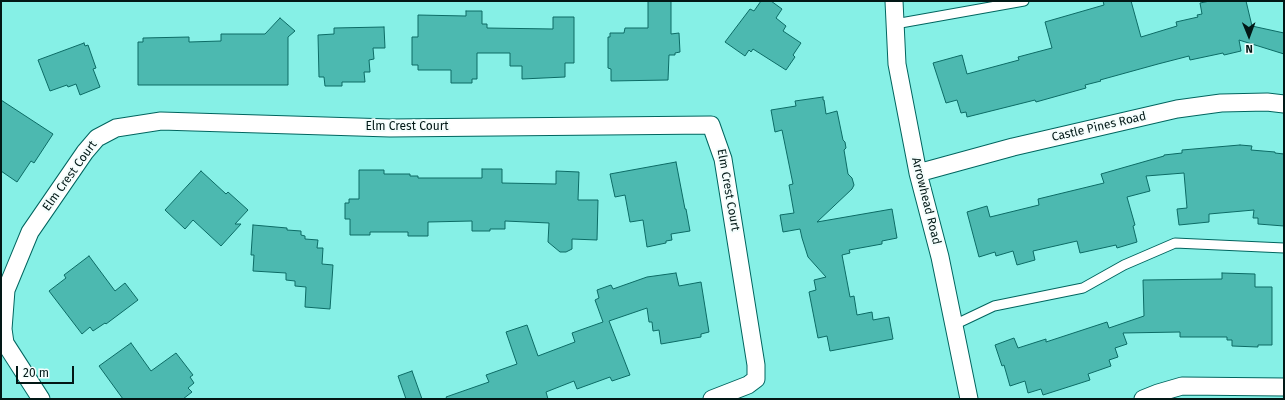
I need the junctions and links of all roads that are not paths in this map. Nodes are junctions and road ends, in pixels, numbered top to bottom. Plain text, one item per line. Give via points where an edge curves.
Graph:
1 (894, 1) edge
2 (1024, 1) edge
3 (895, 24) junction
4 (1284, 104) edge
5 (918, 173) junction
6 (1284, 248) edge
7 (954, 325) junction
8 (1284, 387) edge
9 (41, 399) edge
10 (712, 399) edge
11 (969, 399) edge
12 (1143, 399) edge

1 - 3 street, Arrowhead Road
2 - 3 lane
3 - 5 street, Arrowhead Road via 897,64
4 - 5 street, Castle Pines Road via 1221,102 1177,109 1012,147
5 - 7 street, Arrowhead Road via 940,257
6 - 7 lane via 1175,243 1124,264 1083,288 994,306
7 - 11 street, Arrowhead Road
8 - 12 street via 1182,386
9 - 10 street, Elm Crest Court via 5,343 2,329 6,290 30,232 97,138 116,128 161,121 390,128 711,125 723,159 756,365 756,379 748,385

